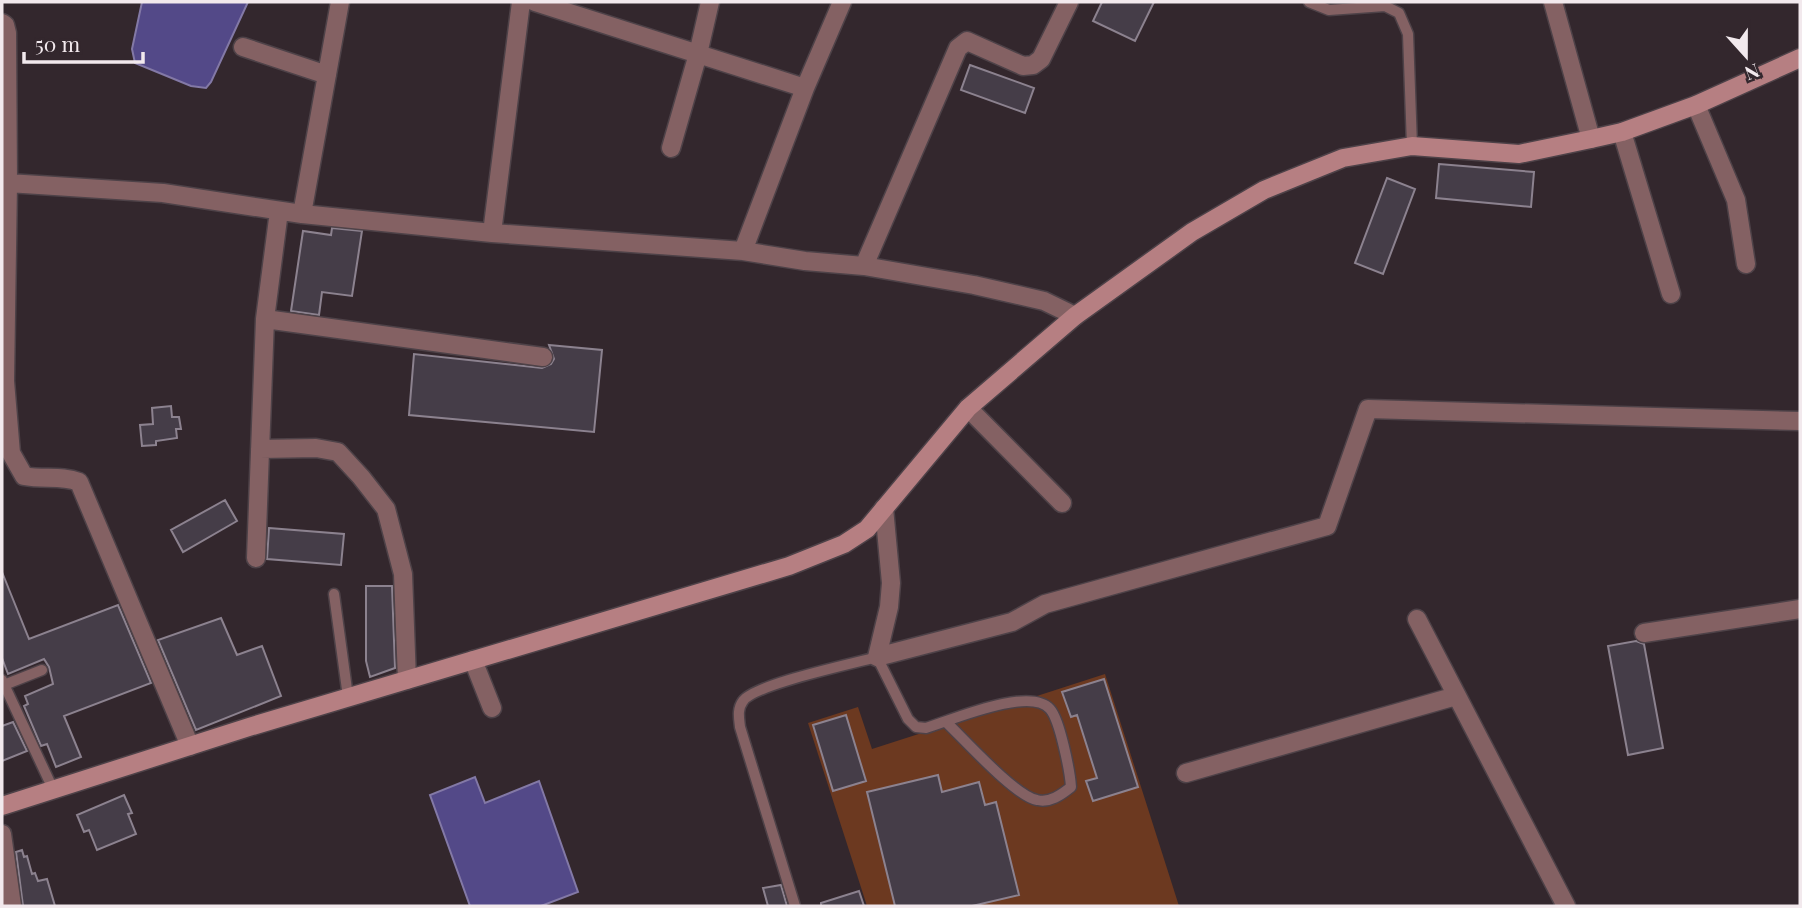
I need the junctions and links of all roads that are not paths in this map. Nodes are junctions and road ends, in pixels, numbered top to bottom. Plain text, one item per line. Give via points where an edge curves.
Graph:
1 (340, 2) edge
2 (521, 2) edge
3 (535, 2) edge
4 (710, 2) edge
5 (842, 2) edge
6 (1069, 2) edge
7 (1309, 2) edge
8 (1553, 2) edge
9 (2, 23) edge
10 (243, 47) dead end
11 (698, 54) junction
12 (1800, 58) edge
13 (327, 75) junction
14 (805, 88) junction
15 (1696, 105) junction
16 (1622, 132) junction
17 (1591, 139) junction
18 (1412, 146) junction
19 (671, 148) dead end
20 (8, 183) junction
21 (279, 211) junction
22 (302, 214) junction
23 (492, 233) junction
24 (743, 251) junction
25 (1746, 264) dead end
26 (864, 266) junction
27 (1671, 294) dead end
28 (1074, 316) junction
29 (265, 319) junction
30 (543, 357) dead end
31 (968, 408) junction
32 (1800, 421) edge
33 (260, 449) junction
34 (1062, 503) dead end
35 (884, 508) junction
36 (256, 558) dead end
37 (334, 594) dead end
38 (1800, 609) edge
39 (1417, 619) dead end
40 (1644, 633) dead end
41 (877, 657) junction
42 (473, 660) junction
43 (42, 670) dead end
44 (407, 680) junction
45 (3, 682) edge
46 (1455, 696) junction
47 (348, 697) junction
48 (492, 708) dead end
49 (946, 722) junction
50 (190, 746) junction
51 (1186, 772) dead end
52 (53, 789) junction
53 (2, 806) edge
54 (2, 834) edge
55 (12, 906) edge
56 (795, 906) edge
57 (1566, 906) edge

1 - 13 street
2 - 23 street
3 - 11 street
4 - 11 street
5 - 14 street
6 - 26 street via 1041,60 1032,65 1023,66 967,41 958,48
7 - 18 lane via 1329,10 1384,6 1399,13 1408,34
8 - 17 street
9 - 20 street via 7,28
10 - 13 street
11 - 14 street
11 - 19 street
12 - 15 street
13 - 22 street
14 - 24 street
15 - 16 street
15 - 25 street via 1736,200
16 - 17 street
16 - 27 street
17 - 18 street via 1519,153
18 - 28 street via 1343,159 1264,190 1192,232
20 - 21 street via 163,193
20 - 50 street via 5,380 10,453 24,476 67,477 79,482
21 - 22 street
21 - 29 street
22 - 23 street
23 - 24 street
24 - 26 street
26 - 28 street via 1044,301
28 - 31 street
29 - 30 street
29 - 33 street
31 - 34 street
31 - 35 street
32 - 41 street via 1368,409 1327,526 1045,604 1012,622
33 - 36 street
33 - 44 street via 338,452 387,509 403,574
35 - 41 street via 891,583
35 - 42 street via 867,529 844,544 789,566
37 - 47 lane
38 - 40 street
39 - 46 street
41 - 49 lane via 916,727
41 - 56 lane via 752,693 738,711
42 - 44 street
42 - 48 street
43 - 45 lane
44 - 47 street
45 - 52 lane
46 - 51 street
46 - 57 street
47 - 50 street
49 - 49 lane via 1016,790 1034,800 1049,801 1071,787 1052,710 1043,703 1010,702
50 - 52 street
52 - 53 street
54 - 55 street

